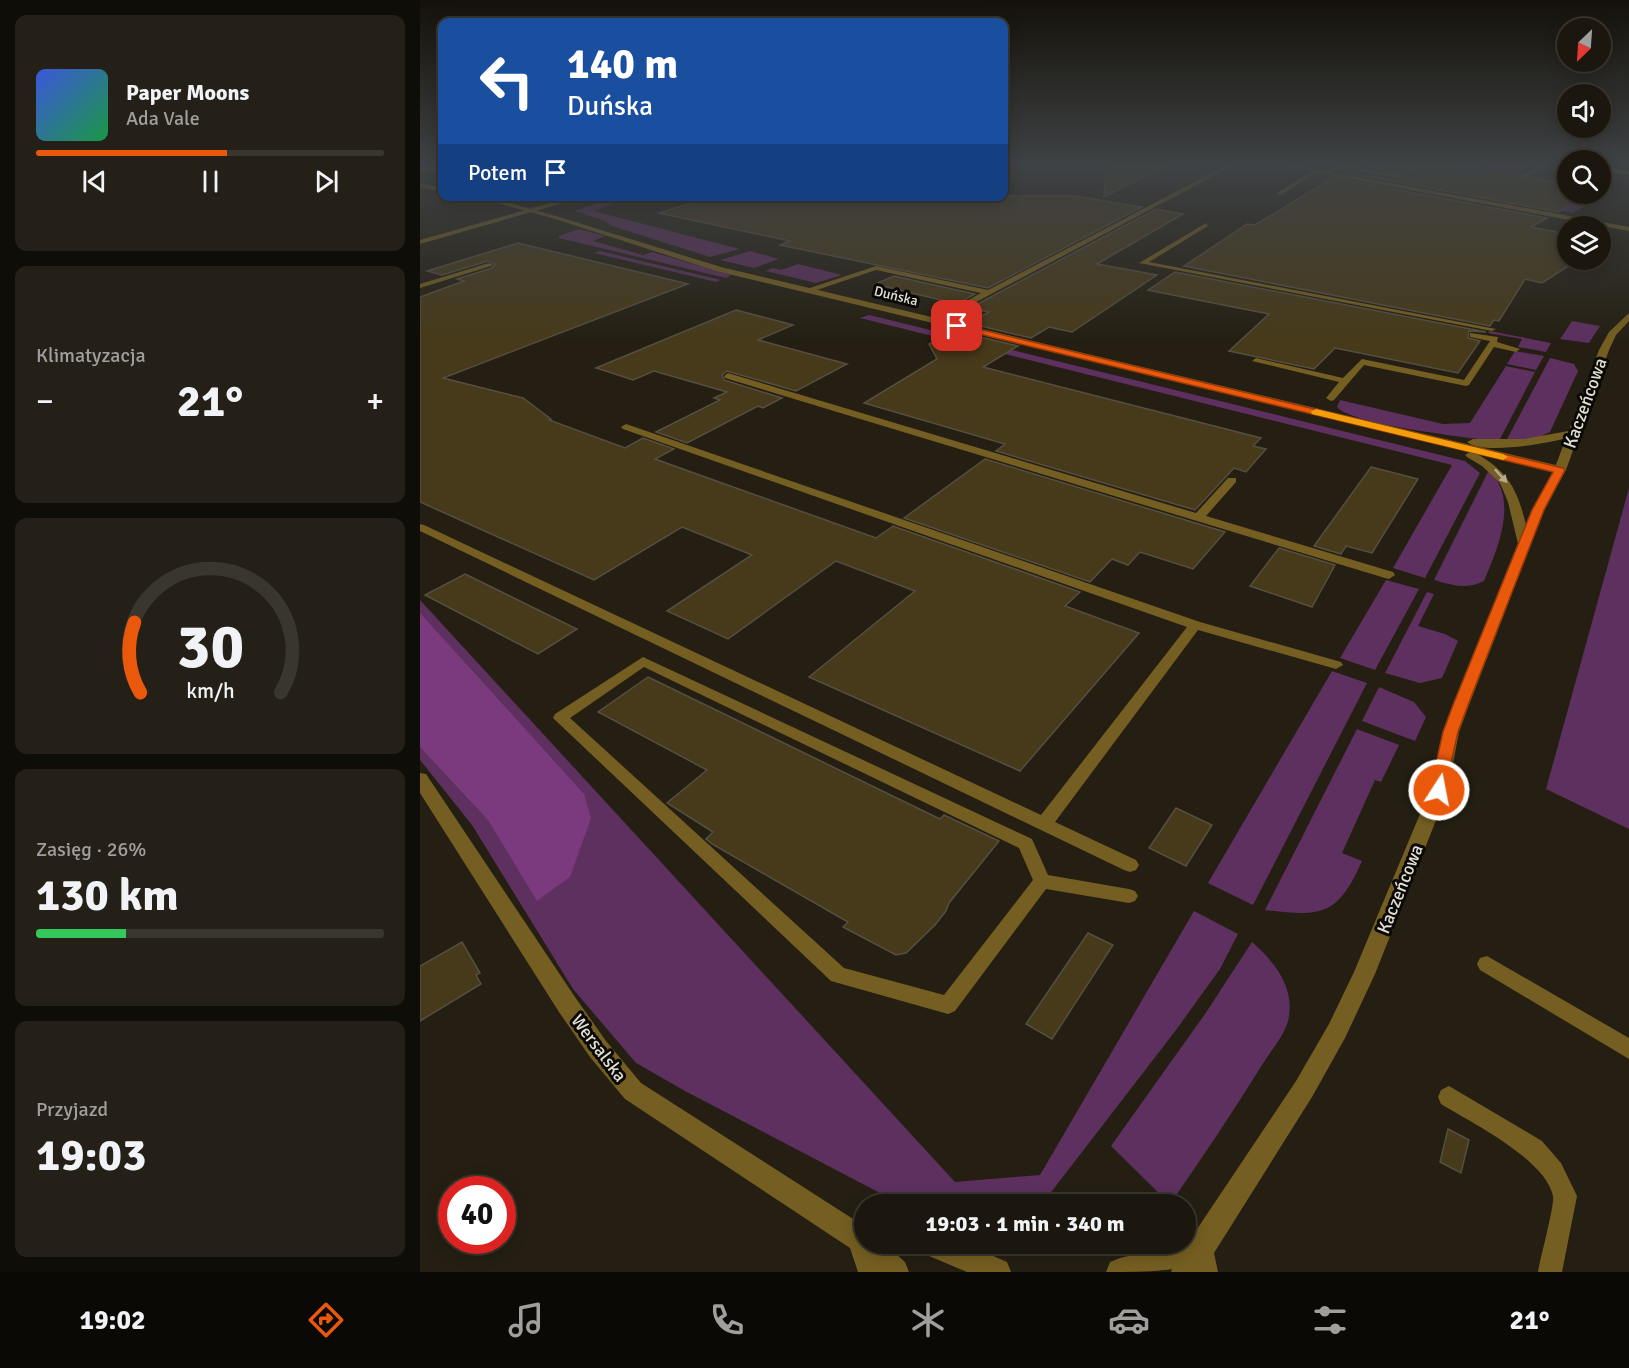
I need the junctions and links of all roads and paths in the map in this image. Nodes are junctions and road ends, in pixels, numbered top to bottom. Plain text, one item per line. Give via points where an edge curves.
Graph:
1 (488, 223) edge
2 (572, 223) edge
3 (1119, 223) edge
4 (1599, 223) edge
5 (1206, 225) dead end
6 (1629, 229) edge
7 (420, 242) edge
8 (489, 265) dead end
9 (420, 286) edge
10 (808, 290) junction
11 (988, 292) junction
12 (962, 306) dead end
13 (1368, 315) dead end
14 (1629, 316) edge
15 (1492, 329) dead end
16 (1492, 344) junction
17 (1516, 349) dead end
18 (1256, 361) dead end
19 (728, 376) dead end
20 (1345, 381) junction
21 (1331, 398) dead end
22 (626, 427) dead end
23 (1574, 433) junction
24 (1431, 440) junction
25 (1560, 470) junction
26 (1232, 480) dead end
27 (1198, 517) junction
28 (420, 527) edge
29 (1524, 545) junction
30 (1389, 575) dead end
31 (1195, 625) junction
32 (1336, 665) dead end
33 (420, 779) edge
34 (1045, 822) junction
35 (1130, 864) dead end
36 (1042, 881) junction
37 (1129, 896) dead end
38 (1487, 964) dead end
39 (1629, 1049) edge
40 (1449, 1097) dead end
41 (854, 1234) edge
42 (867, 1254) edge
43 (877, 1254) edge
44 (958, 1254) edge
45 (1196, 1265) edge
46 (872, 1272) edge
47 (896, 1272) edge
48 (996, 1272) edge
49 (1120, 1272) edge
50 (1550, 1272) edge

1 - 7 street
2 - 10 street, Duńska via 697,263
3 - 11 lane
4 - 6 street
5 - 15 lane via 1143,263
8 - 9 lane
10 - 11 lane via 876,268
10 - 24 street, Duńska
11 - 12 lane
13 - 16 lane via 1495,339
14 - 23 street, Kaczeńcowa via 1612,334 1604,350
16 - 17 lane
16 - 20 lane via 1466,383 1362,362
18 - 20 lane
19 - 27 lane
20 - 21 lane
22 - 31 lane
23 - 24 street via 1519,445
23 - 25 street, Kaczeńcowa
24 - 25 street, Duńska
24 -> 29 street via 1467,453 1501,473 1511,492
25 - 29 street, Kaczeńcowa
26 - 27 lane
27 - 30 lane
28 - 34 lane
29 - 45 street, Kaczeńcowa via 1451,732 1435,801 1364,974 1304,1089
31 - 32 lane
31 - 34 lane
33 - 41 street, Wersalska via 578,1023 633,1091
34 - 35 lane
36 - 36 lane via 1026,844 643,661 560,718 838,975 948,1005
36 - 37 lane
38 - 39 lane
40 - 50 lane via 1534,1149 1553,1171 1564,1196
42 - 46 street
43 - 47 street, Wersalska
44 - 48 street
45 - 49 street

